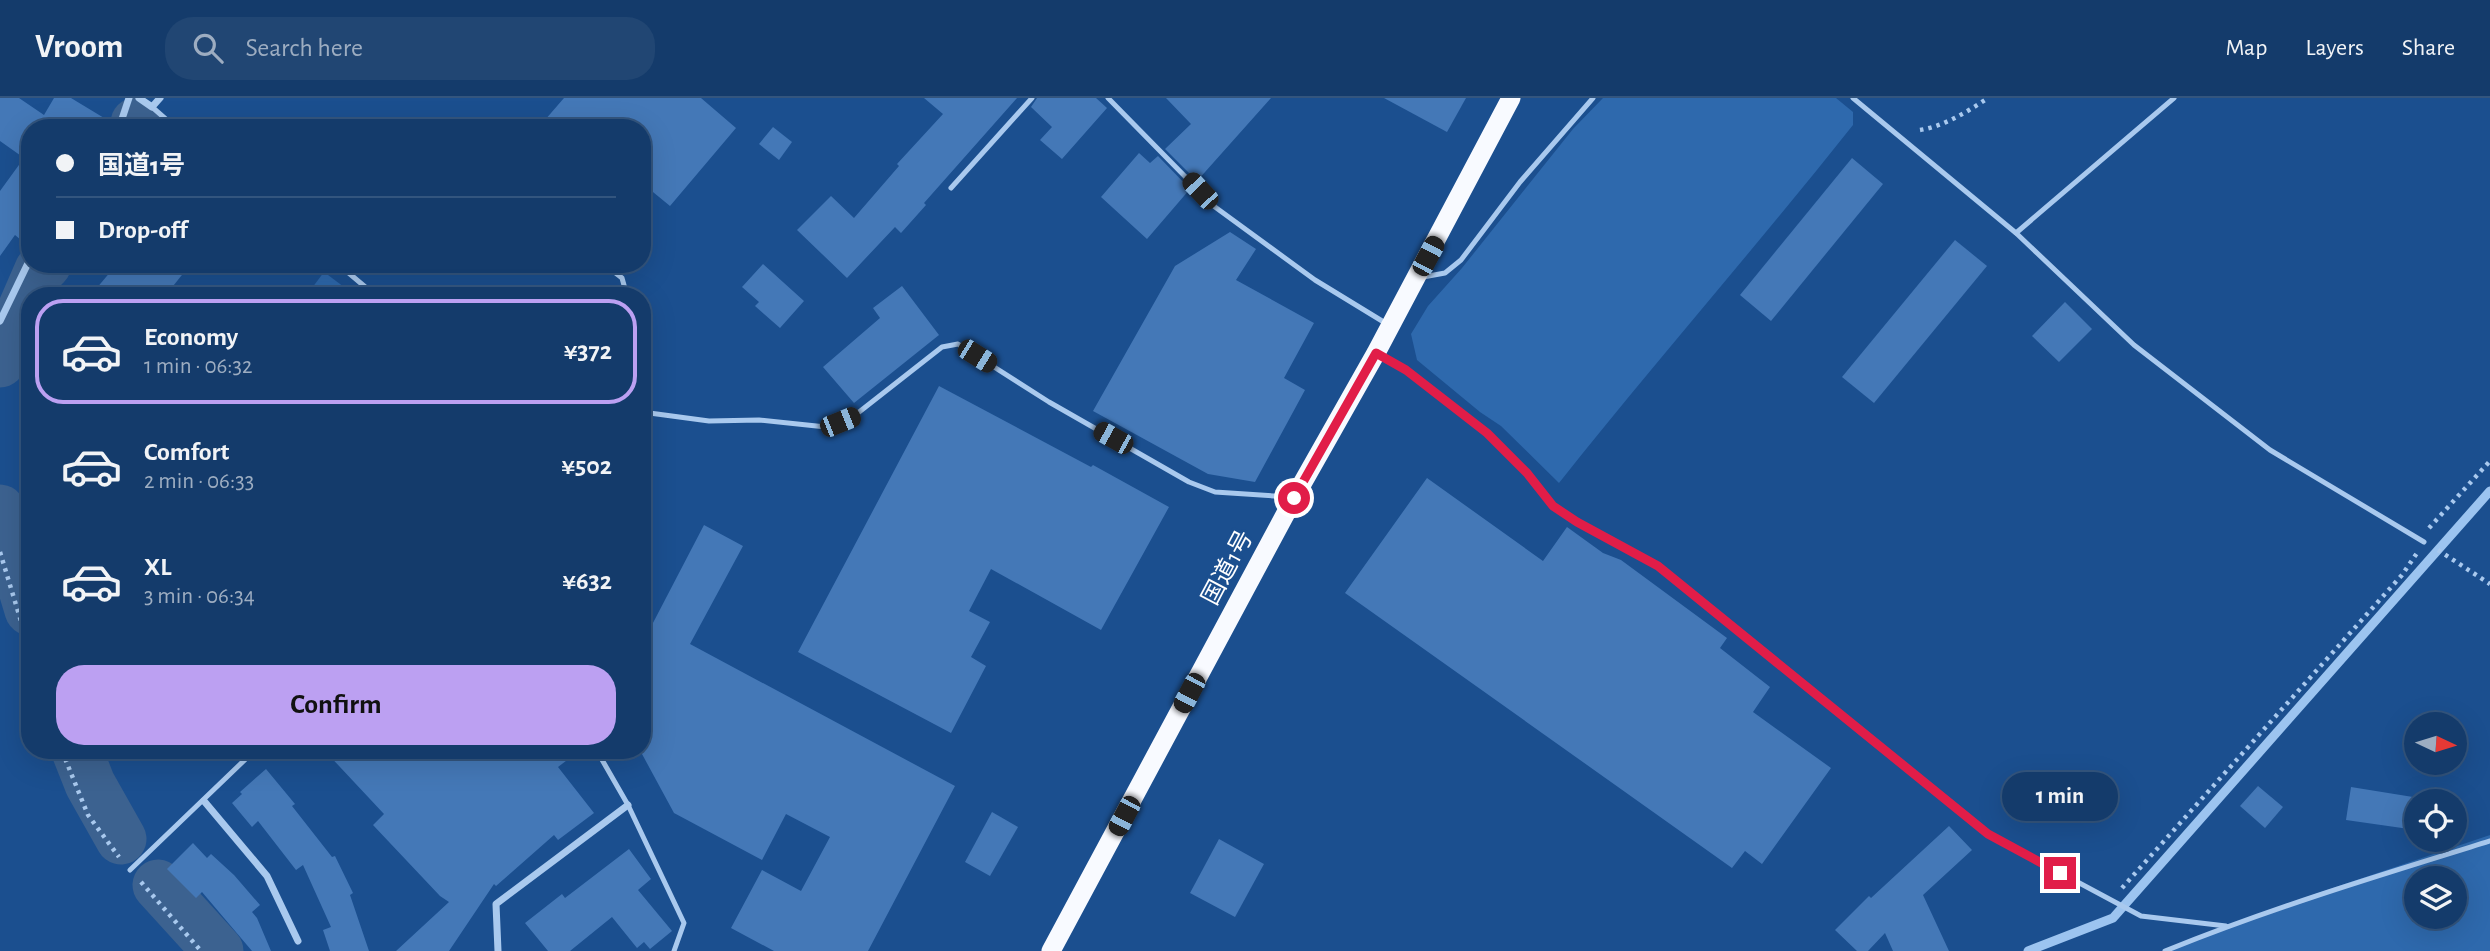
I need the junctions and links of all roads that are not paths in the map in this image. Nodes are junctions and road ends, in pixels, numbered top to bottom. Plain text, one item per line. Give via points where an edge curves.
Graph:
1 (130, 98) edge
2 (139, 98) edge
3 (160, 98) edge
4 (1032, 98) edge
5 (1108, 98) edge
6 (1511, 98) edge
7 (1593, 98) edge
8 (1853, 98) edge
9 (2174, 98) edge
10 (152, 107) junction
11 (122, 119) edge
12 (166, 119) edge
13 (951, 188) dead end
14 (2016, 233) junction
15 (23, 273) edge
16 (349, 273) edge
17 (1416, 278) junction
18 (365, 287) edge
19 (0, 321) edge
20 (1390, 326) junction
21 (1376, 353) junction
22 (651, 413) edge
23 (1294, 498) junction
24 (2424, 542) road end
25 (246, 759) edge
26 (602, 759) edge
27 (204, 802) junction
28 (628, 805) junction
29 (2490, 841) edge
30 (130, 870) dead end
31 (2226, 926) junction
32 (298, 941) dead end
33 (498, 951) edge
34 (674, 951) edge
35 (1051, 951) edge
36 (2165, 951) edge

1 - 11 street
2 - 10 street
3 - 10 street
4 - 13 lane
5 - 20 lane via 1216,207 1315,279
6 - 17 highway, 国道1号
7 - 17 lane via 1520,182 1461,260 1445,273
8 - 14 lane
9 - 14 lane
10 - 12 lane
14 - 24 lane via 2134,345 2270,450
15 - 19 street
16 - 18 lane
17 - 20 highway, 国道1号
20 - 21 highway, 国道1号
21 - 23 highway, 国道1号
21 - 31 lane via 1406,370 1487,433 1553,506 1658,566 1988,834 2141,916
22 - 23 lane via 826,428 854,416 942,347 958,344 1189,482 1215,492
23 - 35 highway, 国道1号
25 - 27 lane
26 - 28 lane
27 - 30 lane
27 - 32 street via 267,876
28 - 33 street via 496,904
28 - 34 lane via 684,922
29 - 31 lane
31 - 36 lane

